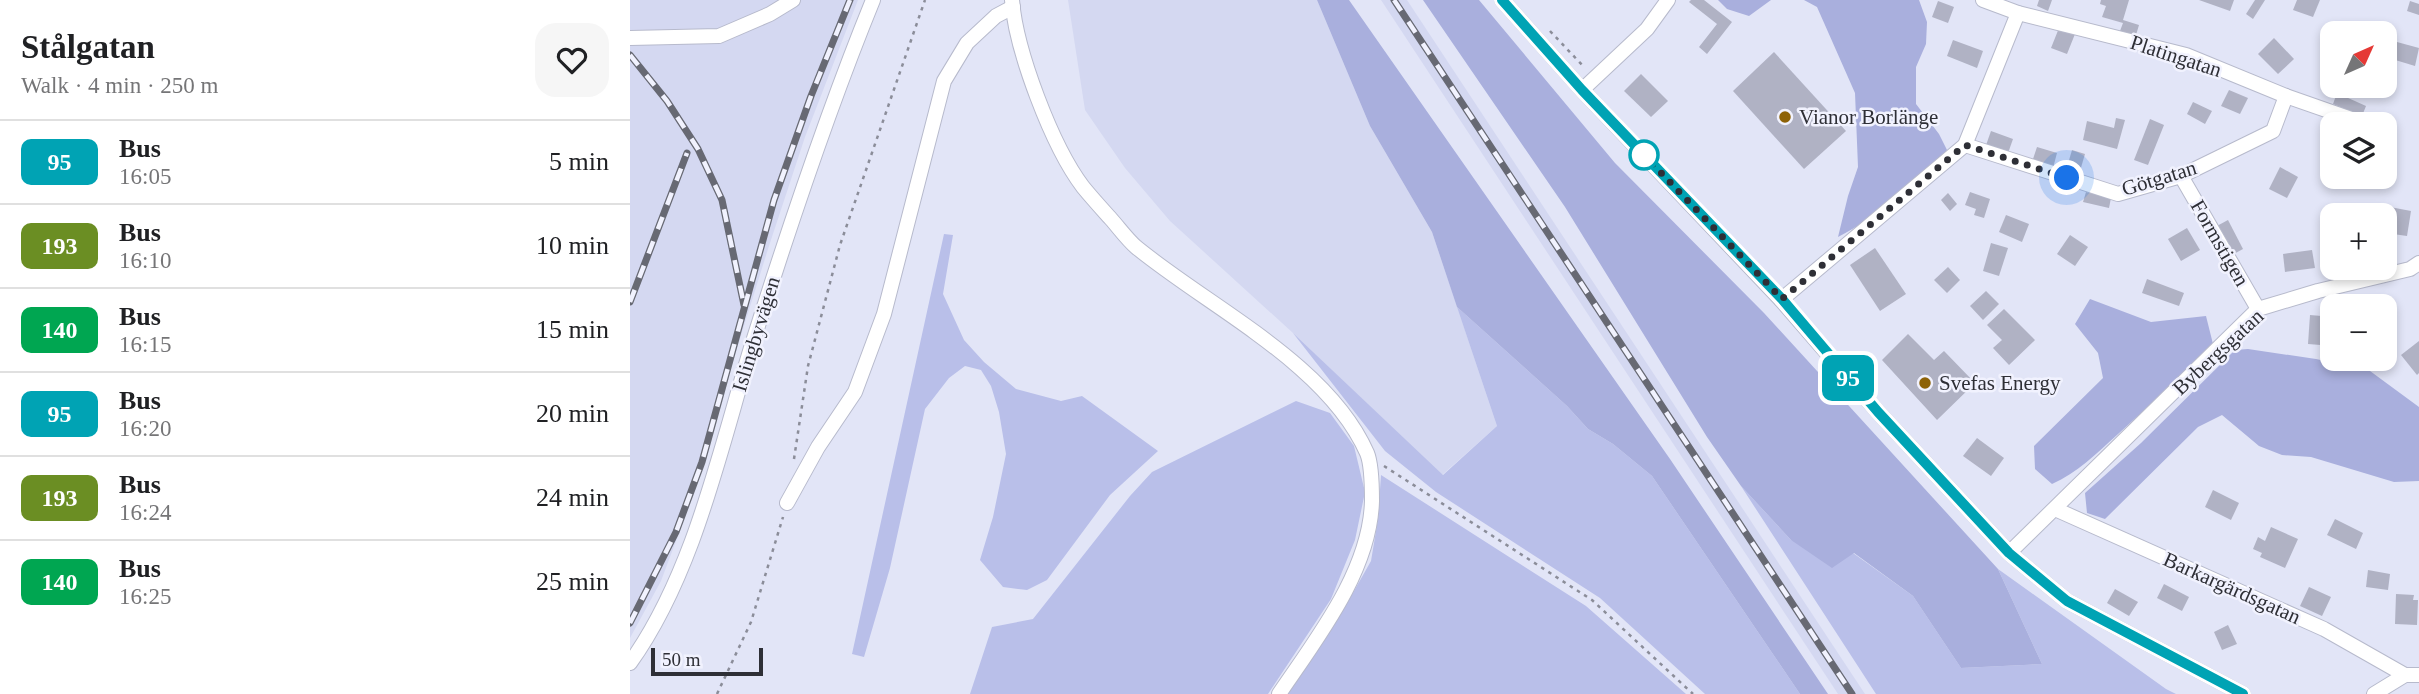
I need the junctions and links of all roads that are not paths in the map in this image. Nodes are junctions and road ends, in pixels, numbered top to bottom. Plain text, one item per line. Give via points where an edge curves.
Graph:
1 (793, 0) edge
2 (873, 0) edge
3 (1502, 0) edge
4 (1668, 0) edge
5 (1983, 0) edge
6 (1012, 4) edge
7 (2018, 13) junction
8 (630, 38) edge
9 (1582, 90) junction
10 (2286, 96) junction
11 (2332, 112) edge
12 (1965, 145) junction
13 (2181, 176) junction
14 (2419, 263) edge
15 (1782, 299) junction
16 (2258, 309) junction
17 (787, 503) road end
18 (2055, 509) junction
19 (2009, 553) junction
20 (630, 663) edge
21 (2412, 675) edge
22 (1279, 694) edge
23 (2243, 694) edge
24 (2374, 694) edge

1 - 8 street via 719,36
2 - 20 street, Islingbyvägen via 793,216 695,529 674,586
3 - 9 street
4 - 9 street via 1647,29
5 - 7 street, Platingatan
6 - 17 street via 967,43 944,81 884,314 855,392
6 - 22 street via 1028,68 1052,134 1082,186 1134,245 1316,383 1348,418 1368,456 1372,501 1364,548 1339,602
7 - 10 street, Platingatan via 2186,55
7 - 12 street
9 - 15 street
10 - 11 street, Platingatan
10 - 13 street, Götgatan via 2273,131
12 - 13 street, Götgatan via 2118,194
12 - 15 street
13 - 16 street, Formstigen
14 - 16 street, Bybergsgatan
15 - 19 street via 1878,412
16 - 18 street, Bybergsgatan
18 - 19 street
18 - 21 street, Barkargärdsgatan via 2324,629
19 - 23 street via 2067,601
21 - 24 street, Barkargärdsgatan

